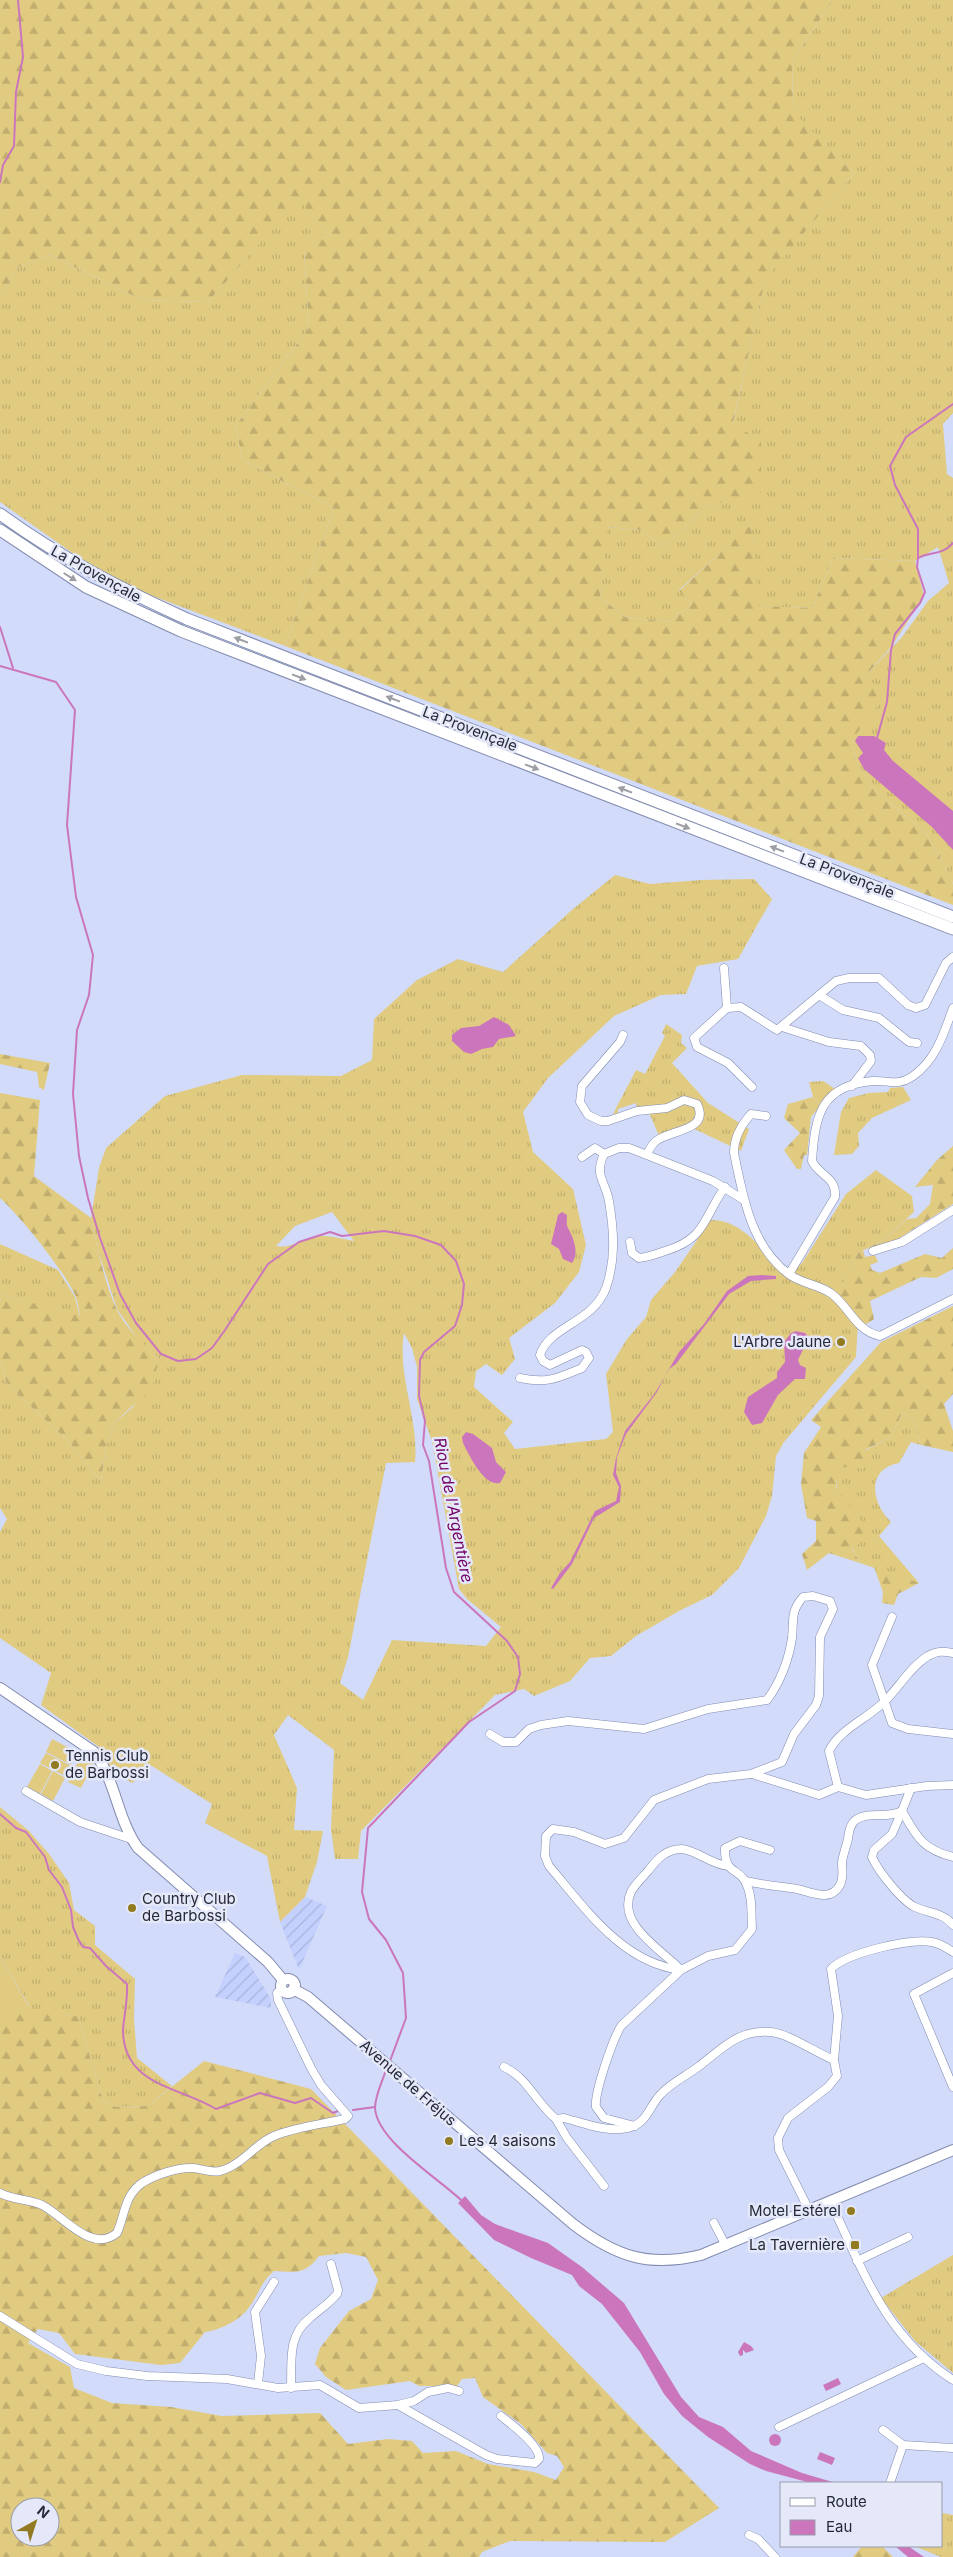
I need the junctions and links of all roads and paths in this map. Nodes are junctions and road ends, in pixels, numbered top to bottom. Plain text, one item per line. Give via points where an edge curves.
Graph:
1 (0, 514) edge
2 (0, 530) edge
3 (953, 917) edge
4 (953, 929) edge
5 (953, 957) edge
6 (724, 968) dead end
7 (819, 995) junction
8 (727, 1008) junction
9 (953, 1008) edge
10 (782, 1027) junction
11 (623, 1035) dead end
12 (917, 1043) dead end
13 (852, 1086) junction
14 (752, 1087) dead end
15 (766, 1116) dead end
16 (604, 1154) junction
17 (647, 1154) junction
18 (582, 1157) dead end
19 (725, 1187) junction
20 (744, 1200) junction
21 (953, 1210) edge
22 (630, 1242) dead end
23 (873, 1251) dead end
24 (789, 1274) junction
25 (953, 1299) edge
26 (520, 1378) dead end
27 (892, 1617) dead end
28 (953, 1653) edge
29 (0, 1688) edge
30 (884, 1702) junction
31 (490, 1734) dead end
32 (953, 1734) edge
33 (751, 1774) junction
34 (953, 1785) edge
35 (838, 1787) junction
36 (911, 1788) junction
37 (26, 1791) dead end
38 (902, 1811) junction
39 (131, 1839) junction
40 (770, 1850) dead end
41 (953, 1857) edge
42 (728, 1866) junction
43 (746, 1881) junction
44 (953, 1925) edge
45 (953, 1952) edge
46 (681, 1970) junction
47 (953, 1973) edge
48 (283, 1984) junction
49 (834, 2060) junction
50 (504, 2066) dead end
51 (953, 2087) edge
52 (556, 2119) junction
53 (635, 2126) junction
54 (953, 2150) edge
55 (604, 2186) dead end
56 (0, 2193) edge
57 (830, 2201) junction
58 (809, 2210) junction
59 (714, 2223) dead end
60 (908, 2237) dead end
61 (726, 2246) junction
62 (857, 2261) junction
63 (331, 2264) dead end
64 (274, 2282) dead end
65 (0, 2316) edge
66 (924, 2358) junction
67 (953, 2380) edge
68 (258, 2383) junction
69 (291, 2388) junction
70 (458, 2391) dead end
71 (398, 2405) junction
72 (501, 2416) dead end
73 (779, 2427) dead end
74 (883, 2430) dead end
75 (903, 2446) junction
76 (953, 2448) edge
77 (890, 2482) edge
78 (749, 2535) dead end
79 (775, 2557) edge

3 -> 1 highway, La Provençale via 187,619 92,574
2 -> 4 highway, La Provençale via 86,587 182,631
5 - 7 street via 946,963 925,1006 916,1008 908,1005 879,978 872,976 836,981
6 - 8 street
7 - 10 street
7 - 12 street via 844,1010 879,1018 909,1042
8 - 10 street via 741,1007 777,1030
8 - 14 street via 694,1038 697,1047 728,1063
9 - 13 street via 930,1060 913,1076 897,1084 873,1081
10 - 13 street via 867,1050 870,1061
11 - 17 street via 582,1086 580,1102 588,1115 608,1121 638,1111 667,1108 684,1100 697,1104 700,1110 697,1122 655,1142
13 - 24 street via 835,1093 819,1112 812,1161 830,1178 836,1188 836,1196
15 - 20 street via 751,1114 739,1131 734,1146
16 - 17 street via 619,1148
16 - 18 street via 595,1148
16 - 26 street via 598,1171 608,1197 614,1259 605,1290 595,1307 554,1336 542,1347 540,1355 550,1364 582,1350 589,1358 587,1364 548,1382
17 - 19 street
19 - 20 street
19 - 22 street via 700,1230 682,1246 638,1258 632,1253
20 - 24 street via 754,1232 765,1250
21 - 23 street via 902,1242
24 - 25 street via 832,1295 864,1330 880,1336
27 - 30 street via 872,1666
28 - 30 street via 941,1650 926,1657
29 - 39 main road via 94,1752 104,1767
30 - 32 street via 892,1723 908,1729
30 - 35 street via 835,1739 829,1751
31 - 33 street via 503,1742 516,1742 530,1729 568,1721 644,1729 708,1709 767,1700 775,1690 784,1667 792,1638 795,1606 803,1597 814,1596 830,1601 833,1609 820,1637 816,1706 794,1734 782,1762
33 - 35 street via 819,1795
33 - 46 street via 708,1779 654,1800 624,1838 605,1844 574,1832 553,1829 546,1836 548,1866 606,1931 625,1949 669,1969
34 - 36 street
35 - 36 street via 866,1795
36 - 38 street
37 - 39 street via 80,1822
38 - 41 street via 921,1843
38 - 43 street via 894,1816 856,1820 850,1827 842,1862 842,1879 839,1887 830,1894 818,1896 793,1888 769,1887
38 - 44 street via 892,1834 874,1850 875,1865 907,1902 947,1918
39 - 48 main road via 145,1856 268,1962
40 - 42 street via 740,1841 732,1843 725,1848
42 - 43 street
42 - 46 street via 717,1865 684,1849 672,1851 660,1856 632,1891 628,1904 630,1918
43 - 46 street via 751,1900 752,1929 735,1950 708,1956
45 - 49 street via 933,1942 914,1941 836,1963 830,1976 838,2016
46 - 53 street via 621,2026 598,2092 596,2107 604,2118
47 - 51 street via 914,1994
48 - 56 street via 277,1993 278,2000 311,2068 348,2116 345,2119 275,2136 237,2163 218,2172 180,2169 150,2179 130,2195 117,2233 104,2240 88,2237 37,2203
48 - 61 main road, Avenue de Fréjus via 286,1992 293,1989 308,1997 573,2224 607,2248 631,2257 664,2261 701,2256
49 - 53 street via 774,2032 745,2034 718,2048 700,2066 663,2092 650,2113
49 - 58 street via 837,2069 834,2081 788,2118 778,2138 779,2150
50 - 52 street via 531,2088
52 - 53 street via 621,2130
52 - 55 street via 566,2138
54 - 57 main road, Avenue de Fréjus
57 - 58 main road, Avenue de Fréjus
57 - 62 street
58 - 61 main road, Avenue de Fréjus
59 - 61 street
60 - 62 street
62 - 66 street via 885,2314
63 - 69 street via 337,2294 296,2332
64 - 68 street via 255,2312 261,2356
65 - 68 street via 66,2357 92,2368 147,2376
66 - 67 street
66 - 73 street
68 - 69 street
69 - 71 street via 320,2385 359,2408
70 - 71 street via 448,2388 428,2392 414,2401
71 - 72 street via 486,2455 535,2463 539,2459 538,2452
74 - 75 street
75 - 76 street
75 - 77 street
78 - 79 street via 758,2539

